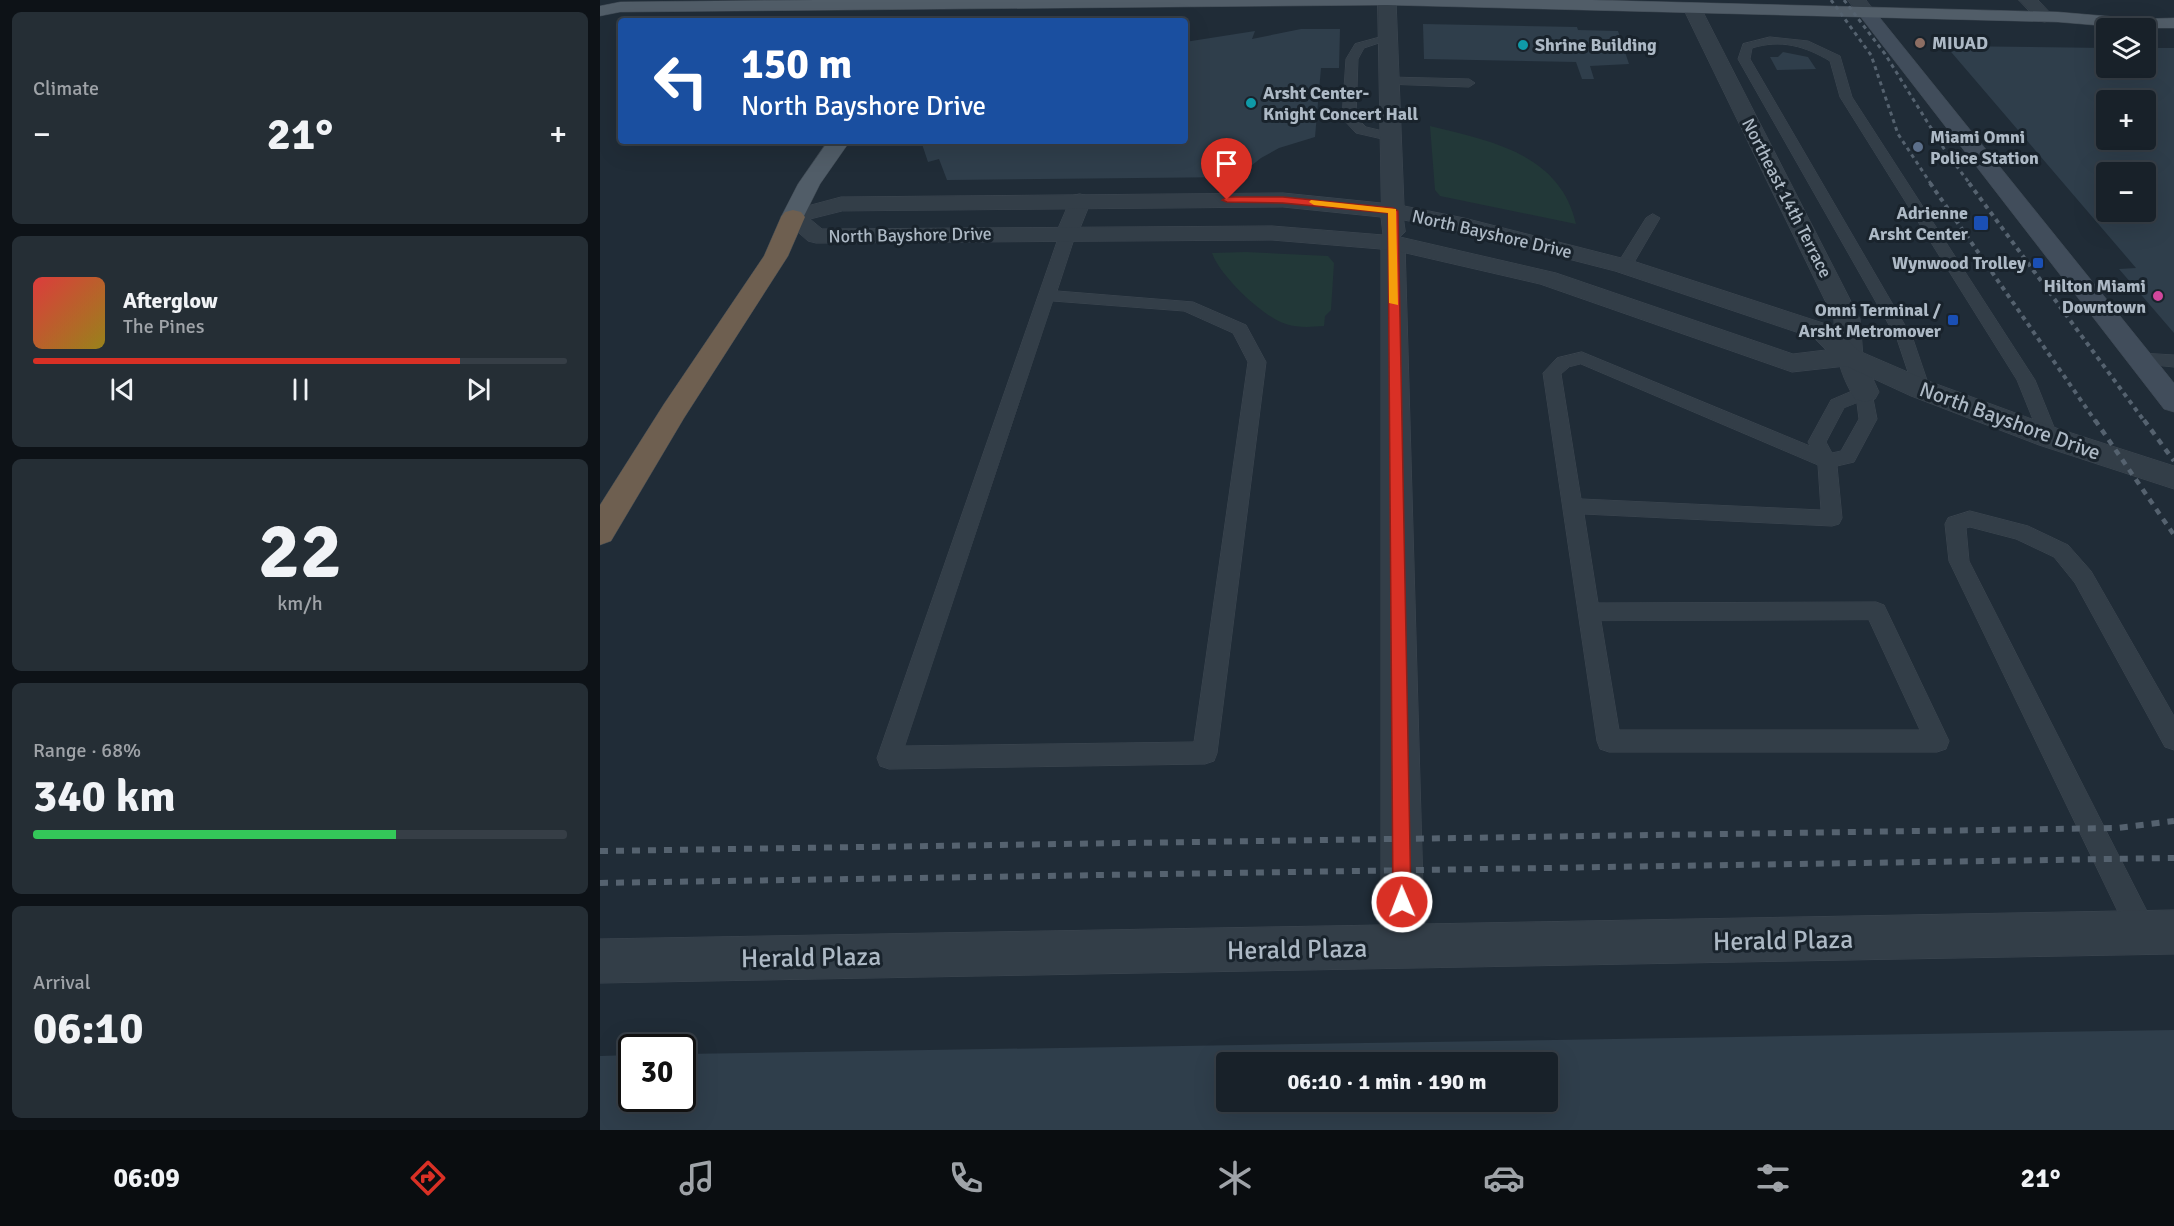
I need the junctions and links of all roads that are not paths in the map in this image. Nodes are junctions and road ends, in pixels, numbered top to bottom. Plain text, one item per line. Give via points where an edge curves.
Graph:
1 (1387, 0) edge
2 (2028, 0) edge
3 (932, 2) edge
4 (614, 4) edge
5 (1862, 6) edge
6 (1692, 8) junction
7 (600, 11) edge
8 (2045, 17) junction
9 (2174, 17) edge
10 (924, 18) edge
11 (2073, 18) junction
12 (2174, 23) edge
13 (1388, 38) junction
14 (1389, 81) junction
15 (1469, 83) dead end
16 (1391, 137) junction
17 (837, 144) edge
18 (1080, 201) junction
19 (793, 217) junction
20 (1653, 218) dead end
21 (1393, 227) junction
22 (1068, 233) junction
23 (1624, 266) junction
24 (1047, 295) junction
25 (1849, 357) junction
26 (2140, 359) junction
27 (2174, 361) edge
28 (1921, 389) junction
29 (1865, 392) junction
30 (2174, 402) edge
31 (2049, 437) junction
32 (1827, 462) junction
33 (2174, 478) edge
34 (1573, 506) junction
35 (600, 532) edge
36 (1588, 612) junction
37 (2174, 739) edge
38 (2158, 932) edge
39 (1403, 948) junction
40 (600, 961) edge

1 - 3 main road
1 - 6 main road
1 - 13 street
2 - 8 street
3 - 4 main road
3 - 10 main road
4 - 7 main road
5 - 6 main road
5 - 8 main road
5 - 26 main road
6 - 25 street, Northeast 14th Terrace via 1847,319
8 - 11 main road
9 - 11 main road via 2128,13
11 - 12 main road
13 - 14 street
13 - 16 lane via 1359,46 1352,59 1349,118 1361,130
14 - 15 lane
14 - 16 street
16 - 21 street
17 - 19 main road via 808,184
18 - 19 street, North Bayshore Drive via 841,204
18 - 21 street, North Bayshore Drive via 1283,200
18 - 22 street
19 - 22 street, North Bayshore Drive via 816,236
19 - 35 highway via 776,256
20 - 23 lane
21 - 22 street, North Bayshore Drive via 1272,233
21 - 23 street, North Bayshore Drive via 1464,225
21 - 25 street, North Bayshore Drive via 1792,363
21 - 39 street
22 - 24 lane
23 - 25 street, North Bayshore Drive via 1823,332
24 - 24 lane via 943,600 888,758 1205,753 1257,362 1240,329 1187,306
25 - 28 street, North Bayshore Drive
25 - 29 street, Northeast 14th Terrace
26 - 27 lane
26 - 30 main road
28 - 31 street, North Bayshore Drive
28 - 31 lane via 1905,339 1744,59 1748,46 1790,40 1816,46 1836,59 1845,97 2026,380
29 - 32 lane via 1868,419 1846,457
29 - 32 lane via 1835,407 1817,442
31 - 33 street, North Bayshore Drive
32 - 34 lane via 1832,518
32 - 34 lane via 1582,358 1563,362 1552,373
34 - 36 lane
36 - 36 lane via 1609,741 1937,741 1876,611
37 - 38 lane via 2083,577 2061,551 2021,532 1970,519 1955,524 1959,561
38 - 39 street, Herald Plaza
39 - 40 street, Herald Plaza

